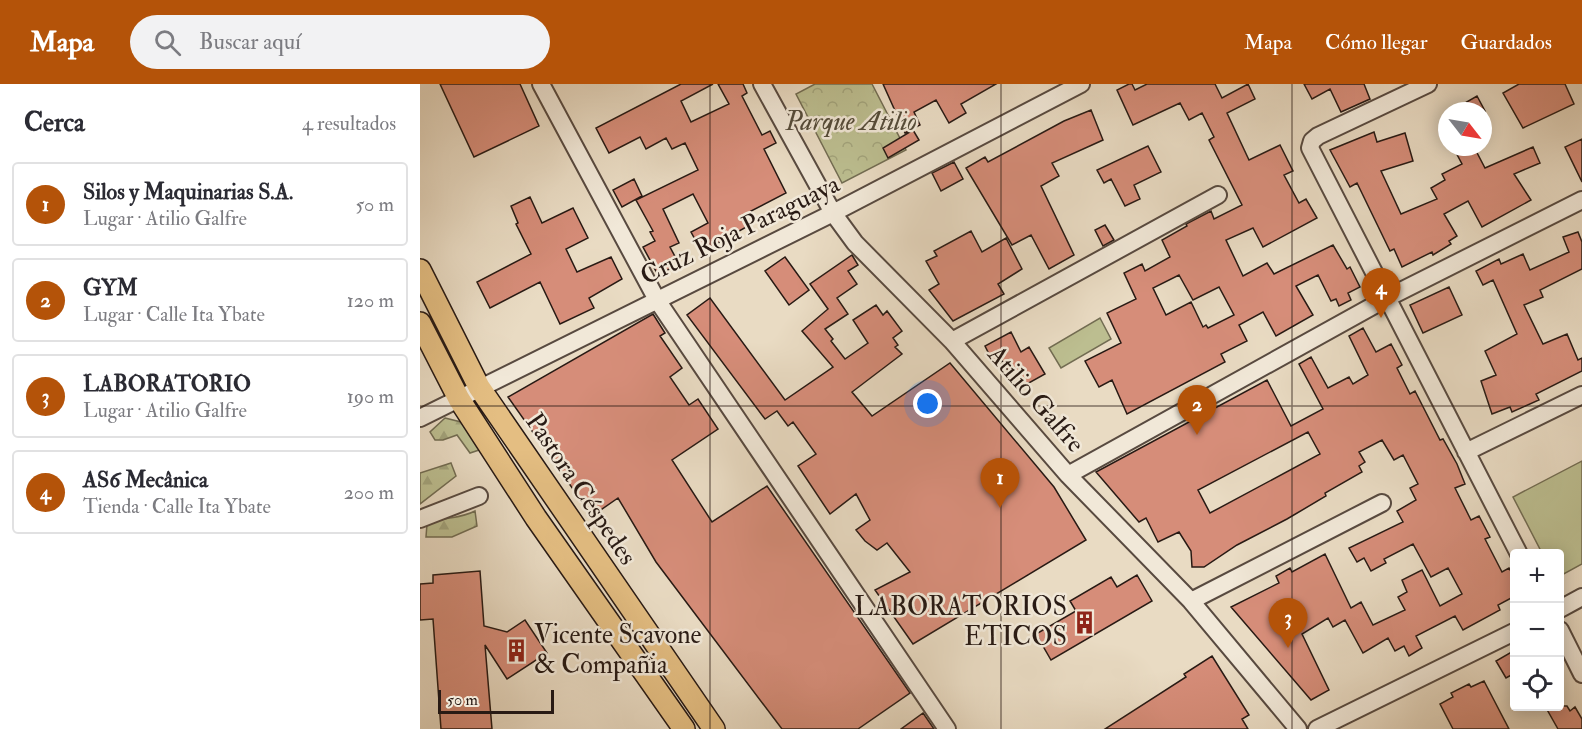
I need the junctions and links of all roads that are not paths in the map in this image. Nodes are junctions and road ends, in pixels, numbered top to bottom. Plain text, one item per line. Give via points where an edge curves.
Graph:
1 (541, 84) edge
2 (762, 84) edge
3 (1081, 84) edge
4 (1428, 84) edge
5 (1218, 195) dead end
6 (1582, 200) edge
7 (833, 213) junction
8 (420, 270) edge
9 (1389, 297) junction
10 (657, 300) junction
11 (420, 322) edge
12 (952, 341) junction
13 (480, 387) junction
14 (1582, 395) edge
15 (459, 399) junction
16 (420, 418) edge
17 (1466, 452) junction
18 (1068, 475) junction
19 (479, 496) dead end
20 (1382, 503) dead end
21 (420, 519) edge
22 (1517, 549) edge
23 (1582, 597) edge
24 (1191, 602) junction
25 (1564, 607) edge
26 (1510, 634) edge
27 (1564, 638) edge
28 (1582, 674) edge
29 (684, 729) edge
30 (714, 729) edge
31 (947, 729) edge
32 (1298, 729) edge
33 (1317, 729) edge

1 - 10 street
2 - 7 street, Atilio Galfre
3 - 7 street, Cruz Roja Paraguaya
4 - 9 street via 1318,136 1310,148
5 - 12 street
6 - 9 street
7 - 10 street, Cruz Roja Paraguaya
7 - 12 street, Atilio Galfre via 855,243
8 - 13 main road, Pastora Céspedes
9 - 17 street
9 - 18 street
10 - 13 street, Cruz Roja Paraguaya
10 - 31 street
11 - 15 main road, Pastora Céspedes
12 - 18 street, Atilio Galfre
13 - 15 street, Cruz Roja Paraguaya
13 - 30 main road, Pastora Céspedes
14 - 17 street
15 - 16 street, Cruz Roja Paraguaya
15 - 29 main road, Pastora Céspedes via 540,524
17 - 22 street
18 - 24 street, Atilio Galfre
19 - 21 street
20 - 24 street
23 - 25 street
24 - 32 street, Atilio Galfre
26 - 33 street
27 - 28 street

